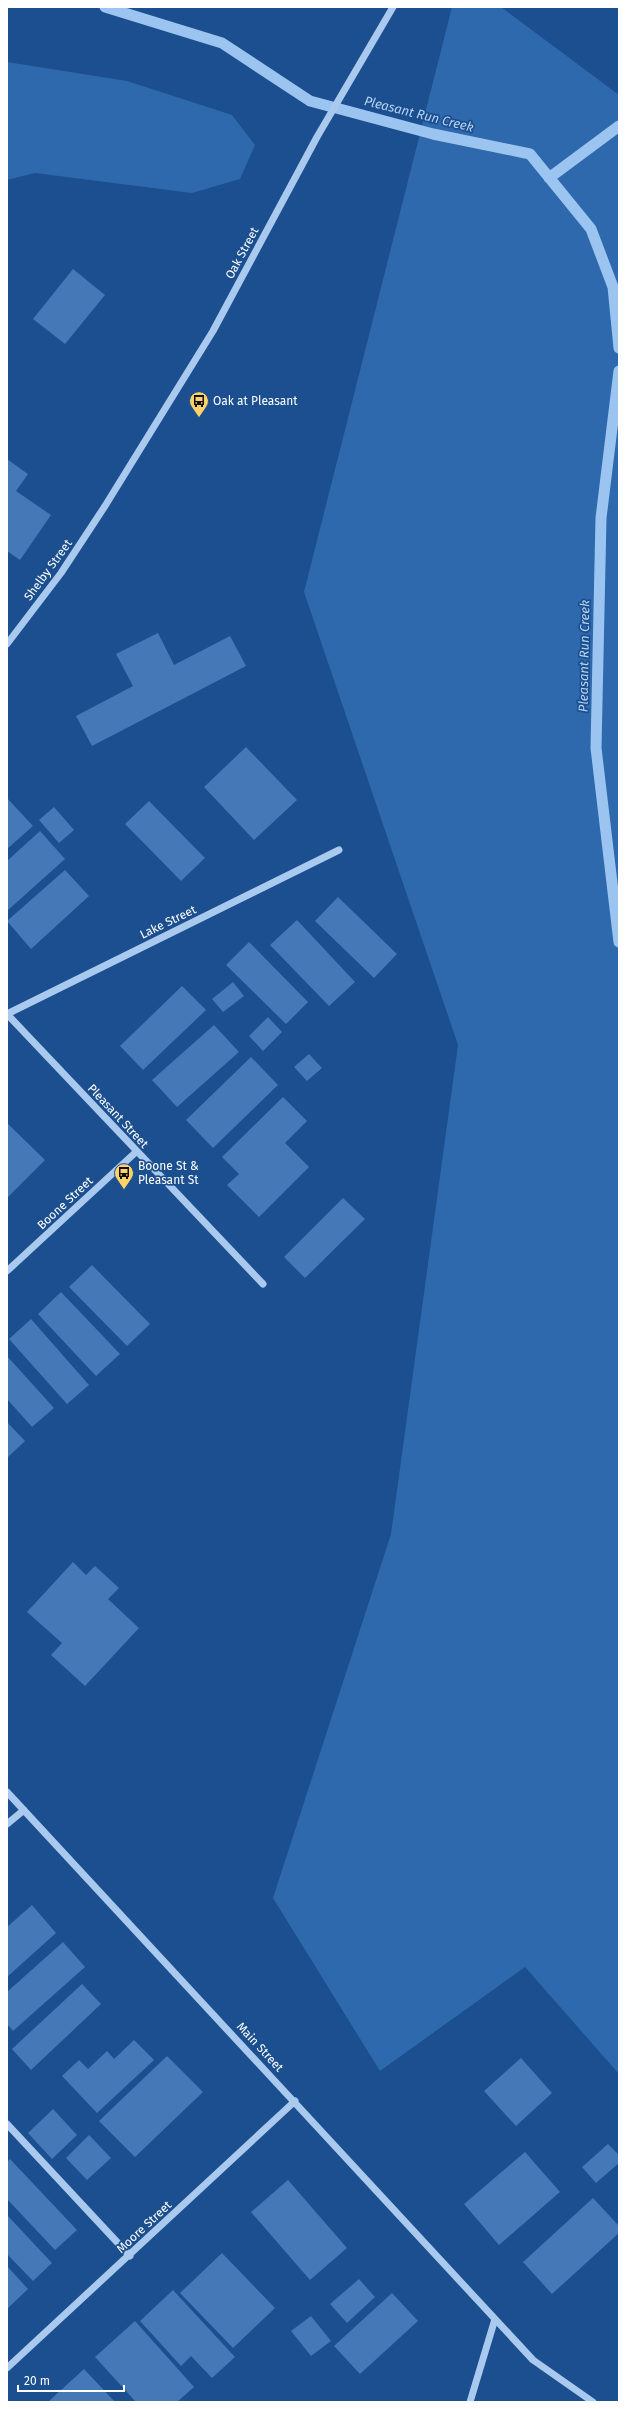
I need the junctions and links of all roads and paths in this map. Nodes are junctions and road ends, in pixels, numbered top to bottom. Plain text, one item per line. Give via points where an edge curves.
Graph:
1 (393, 7) edge
2 (105, 506) joint
3 (7, 644) edge
4 (339, 850) dead end
5 (7, 1014) edge
6 (137, 1151) junction
7 (7, 1271) edge
8 (263, 1284) dead end
9 (7, 1792) edge
10 (24, 1810) junction
11 (7, 1824) edge
12 (295, 2101) junction
13 (7, 2124) edge
14 (130, 2256) junction
15 (495, 2319) junction
16 (7, 2368) edge
17 (470, 2402) edge
18 (593, 2402) edge

1 - 2 street, Oak Street via 317,137 213,331
2 - 3 street, Shelby Street via 61,573
4 - 5 street, Lake Street
5 - 6 street, Pleasant Street
6 - 7 street, Boone Street
6 - 8 street, Pleasant Street
9 - 10 street, Main Street
10 - 11 street
10 - 12 street, Main Street
12 - 14 street, Moore Street
12 - 15 street, Main Street
13 - 14 street
14 - 16 street, Moore Street
15 - 17 street
15 - 18 street, Main Street via 532,2360 569,2388

